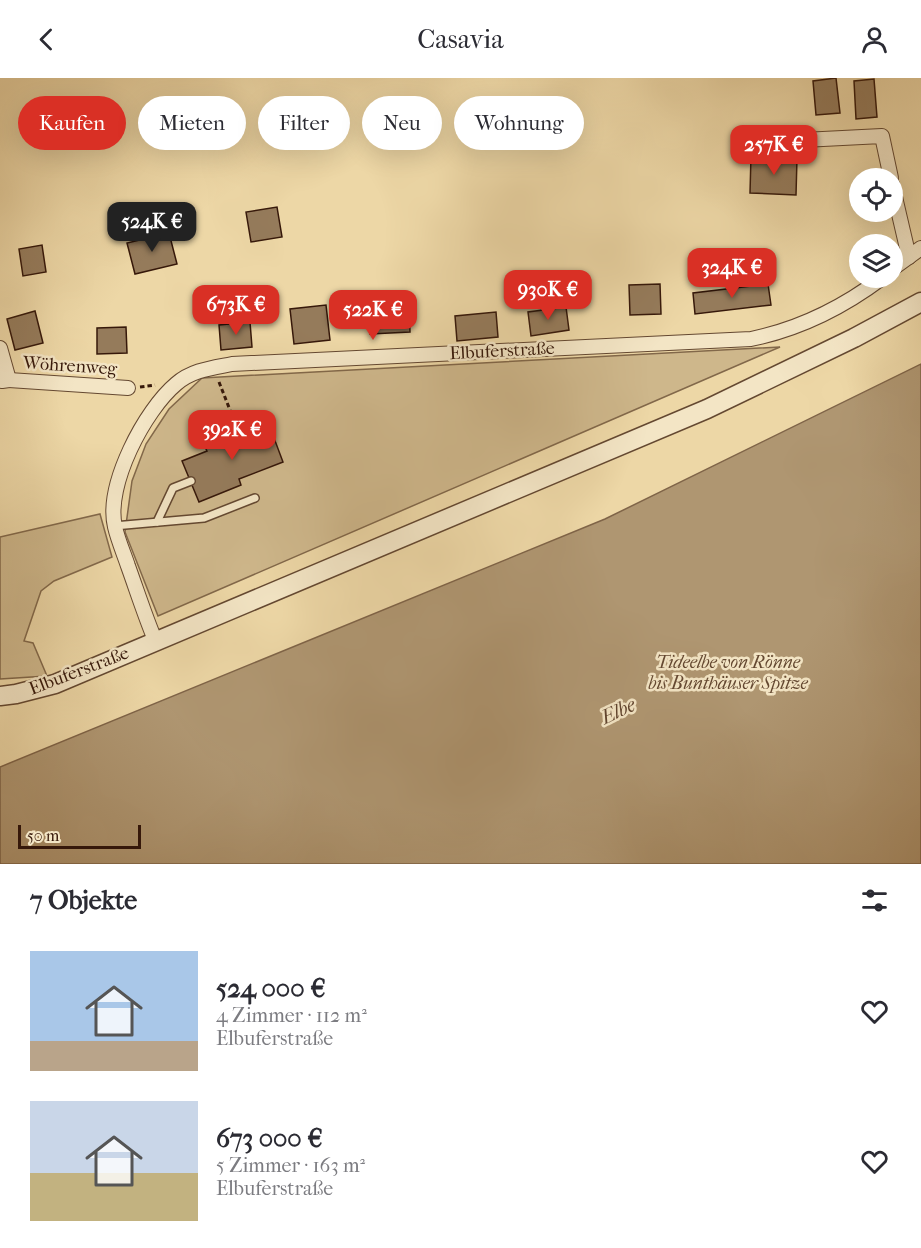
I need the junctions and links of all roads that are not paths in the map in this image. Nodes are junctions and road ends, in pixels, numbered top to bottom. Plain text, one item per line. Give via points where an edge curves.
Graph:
1 (803, 140) dead end
2 (889, 168) edge
3 (901, 222) edge
4 (921, 248) edge
5 (909, 257) junction
6 (903, 261) edge
7 (867, 288) edge
8 (921, 302) edge
9 (0, 348) edge
10 (4, 381) edge
11 (128, 388) dead end
12 (190, 481) dead end
13 (255, 498) dead end
14 (157, 522) junction
15 (114, 526) junction
16 (155, 640) junction
17 (0, 696) edge

1 - 2 street via 882,136
3 - 5 street
4 - 5 street
5 - 6 street
7 - 15 street, Elbuferstraße via 811,321 782,333 751,339 232,364 200,370 177,382 149,414 119,480
8 - 16 street, Elbuferstraße via 706,410
9 - 10 street, Wöhrenweg
10 - 11 street, Wöhrenweg
12 - 14 lane via 173,488
13 - 14 lane via 204,518
14 - 15 lane
15 - 16 street, Elbuferstraße
16 - 17 street, Elbuferstraße via 55,684

